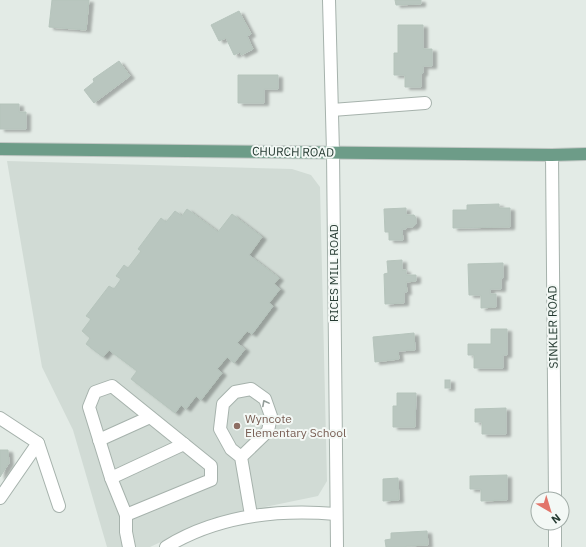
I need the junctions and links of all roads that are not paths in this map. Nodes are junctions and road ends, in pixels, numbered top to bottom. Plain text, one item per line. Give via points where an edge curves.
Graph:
1 (329, 0) edge
2 (425, 103) dead end
3 (332, 110) junction
4 (0, 149) edge
5 (333, 152) junction
6 (586, 154) edge
7 (552, 155) junction
8 (150, 417) junction
9 (0, 418) edge
10 (99, 440) junction
11 (38, 443) junction
12 (184, 444) junction
13 (241, 457) junction
14 (111, 478) junction
15 (555, 491) edge
16 (0, 498) edge
17 (59, 506) dead end
18 (336, 514) junction
19 (126, 515) junction
20 (251, 516) junction
21 (555, 531) edge
22 (130, 547) edge
23 (166, 547) edge
24 (337, 547) edge
25 (555, 547) edge

1 - 3 street, RICES MILL ROAD
2 - 3 street
3 - 5 street, RICES MILL ROAD
4 - 5 main road, CHURCH ROAD
5 - 7 main road, CHURCH ROAD
5 - 18 street, RICES MILL ROAD
6 - 7 main road, CHURCH ROAD
7 - 15 street, SINKLER ROAD
8 - 10 street
8 - 10 street via 112,386 95,392 88,407
8 - 12 street
9 - 11 street
10 - 14 street
11 - 16 street
11 - 17 street
12 - 14 street
12 - 19 street via 211,466 211,480
13 -> 13 street via 268,431 271,416 265,399 251,389 235,392 223,404 220,429 232,449
13 - 20 street
14 - 19 street
18 - 20 street via 288,512
18 - 24 street, RICES MILL ROAD
19 - 22 street via 126,532
20 - 23 street via 204,529
21 - 25 street

